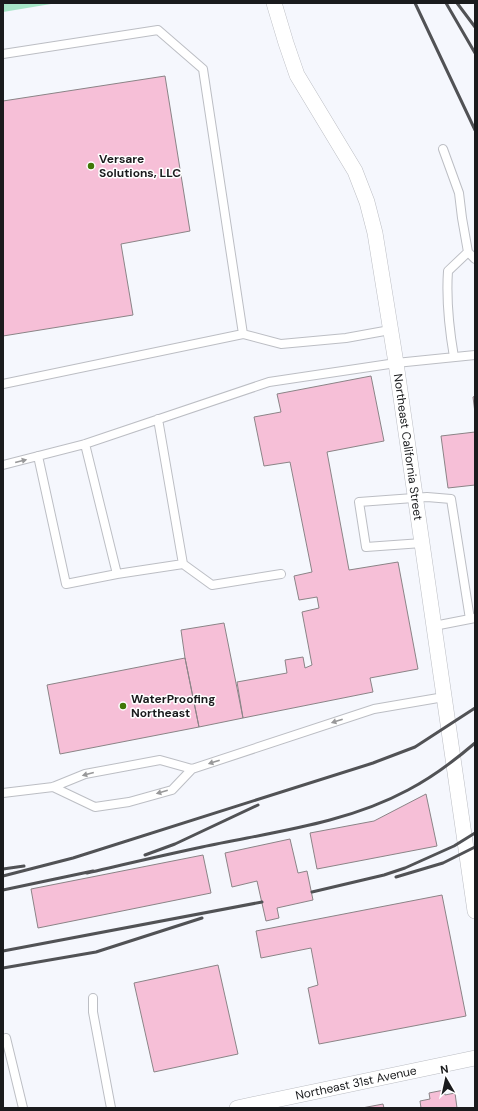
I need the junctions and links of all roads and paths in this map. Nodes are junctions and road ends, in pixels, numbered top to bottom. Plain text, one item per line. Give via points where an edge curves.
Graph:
1 (274, 3) edge
2 (3, 54) edge
3 (443, 149) dead end
4 (468, 252) junction
5 (475, 259) edge
6 (390, 330) junction
7 (243, 334) junction
8 (475, 355) edge
9 (454, 357) junction
10 (396, 363) junction
11 (3, 384) edge
12 (158, 419) junction
13 (86, 444) junction
14 (38, 456) junction
15 (3, 465) edge
16 (416, 498) junction
17 (422, 542) junction
18 (183, 564) junction
19 (117, 574) junction
20 (281, 574) dead end
21 (473, 618) edge
22 (434, 626) junction
23 (444, 697) junction
24 (192, 769) junction
25 (53, 787) junction
26 (3, 793) edge
27 (475, 911) edge
28 (93, 998) dead end
29 (6, 1038) dead end
30 (475, 1058) edge
31 (23, 1108) edge
32 (111, 1108) edge
33 (237, 1108) edge

1 - 6 street, Northeast California Street via 297,75 355,171 367,202 375,233
2 - 7 lane via 158,30 203,69
3 - 4 lane via 459,193
4 - 5 lane
4 - 9 lane via 448,271 448,323
6 - 7 lane via 346,338 281,344
6 - 10 street, Northeast California Street
7 - 11 lane
8 - 9 lane
9 - 10 lane
10 - 12 lane via 269,382
10 - 16 street, Northeast California Street
12 - 13 lane
12 - 18 lane
13 - 14 lane
13 - 19 lane
15 -> 14 lane
14 - 19 lane via 66,584
16 - 17 street, Northeast California Street
16 - 17 lane via 359,502 366,547
16 - 21 lane via 451,499
17 - 22 street, Northeast California Street
18 - 19 lane
18 - 20 lane via 212,585
21 - 22 lane
22 - 23 street, Northeast California Street
23 -> 24 lane via 374,709
23 - 27 street, Northeast California Street
24 -> 25 lane via 160,760 85,774
24 -> 25 lane via 172,790 129,802 95,807
25 - 26 lane
28 - 32 lane via 93,1012
29 - 31 lane
30 - 33 street, Northeast 31st Avenue

